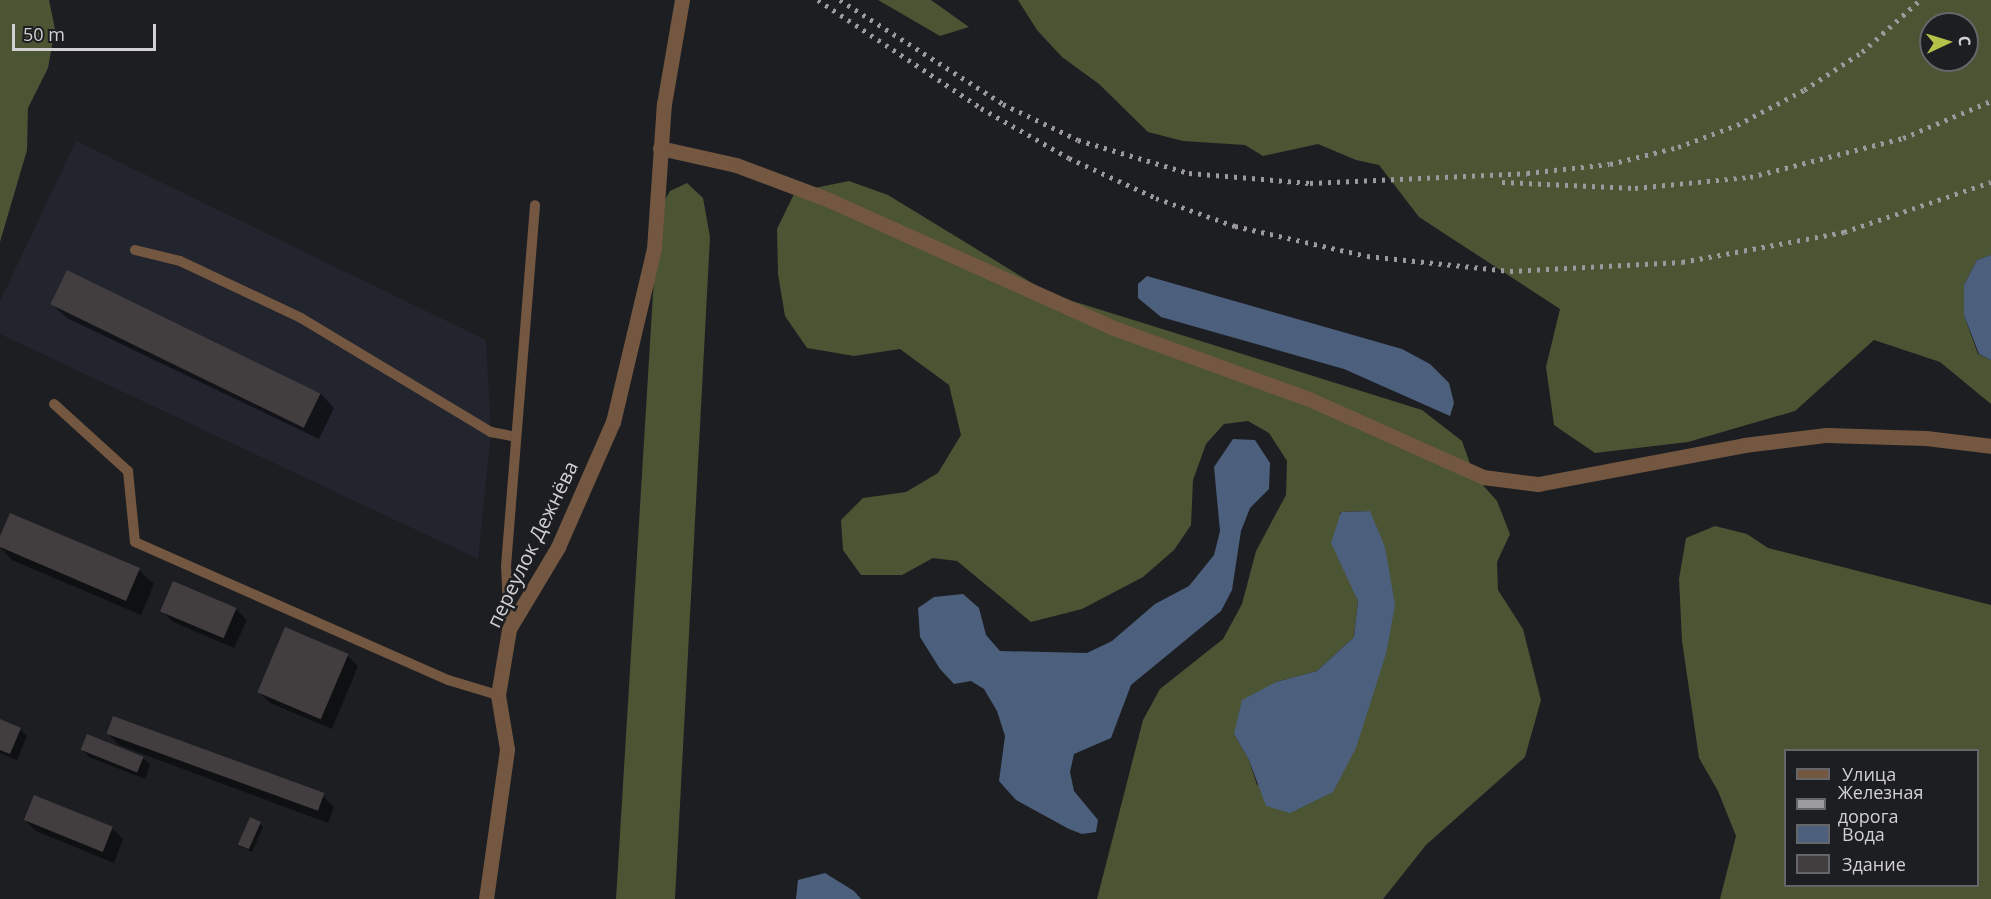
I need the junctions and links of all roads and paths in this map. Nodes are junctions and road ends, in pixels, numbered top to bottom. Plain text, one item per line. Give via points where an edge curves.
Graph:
1 (682, 0) edge
2 (660, 148) junction
3 (535, 205) dead end
4 (135, 250) dead end
5 (54, 404) dead end
6 (516, 437) junction
7 (1991, 446) edge
8 (509, 629) junction
9 (498, 695) junction
10 (486, 899) edge

1 - 2 street, переулок Дежнёва
2 - 7 street via 736,165 829,200 1111,327 1309,399 1482,477 1538,484 1744,445 1826,435 1926,438
2 - 8 street, переулок Дежнёва via 654,249 613,422 558,547
3 - 6 lane
4 - 6 lane via 180,261 301,318 491,432
5 - 9 lane via 128,471 135,542 448,680
6 - 8 lane via 506,566
8 - 9 street, переулок Дежнёва
9 - 10 street, переулок Дежнёва via 507,749

